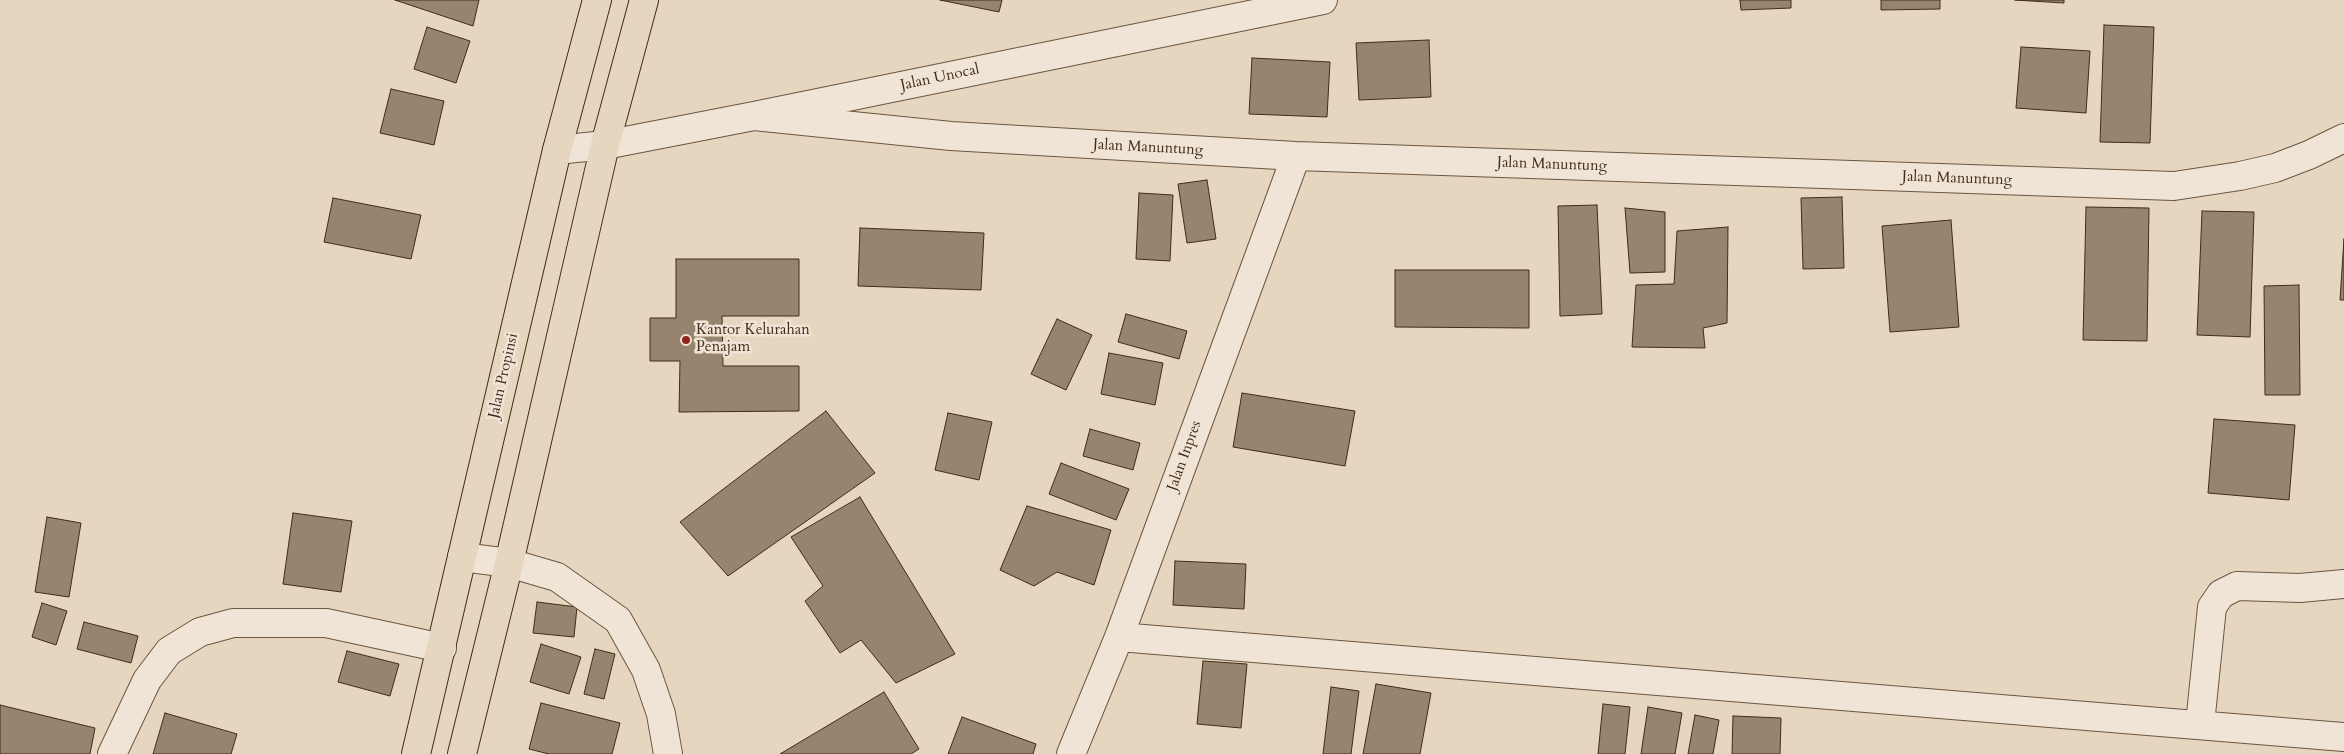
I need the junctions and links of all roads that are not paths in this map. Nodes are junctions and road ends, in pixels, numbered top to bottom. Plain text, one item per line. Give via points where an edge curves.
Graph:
1 (597, 0) edge
2 (644, 0) edge
3 (1322, 0) edge
4 (754, 116) junction
5 (2344, 138) edge
6 (605, 144) junction
7 (557, 150) junction
8 (1296, 156) junction
9 (462, 557) junction
10 (509, 563) junction
11 (2344, 584) edge
12 (1118, 636) junction
13 (442, 648) junction
14 (2200, 724) junction
15 (2344, 737) edge
16 (112, 754) edge
17 (416, 754) edge
18 (462, 754) edge
19 (668, 754) edge
20 (1071, 754) edge

1 - 7 highway, Jalan Propinsi
2 - 6 highway
3 - 4 street, Jalan Unocal
4 - 6 street, Jalan Unocal
4 - 8 street, Jalan Manuntung via 951,136
5 - 8 street, Jalan Manuntung via 2309,156 2275,168 2174,186
6 - 7 street, Jalan Unocal
6 - 10 highway
7 - 9 highway, Jalan Propinsi
8 - 12 street, Jalan Inpres
9 - 10 street
9 - 13 highway, Jalan Propinsi
10 - 18 highway
10 - 19 street via 557,576 618,620 646,670 661,714
11 - 14 street via 2300,588 2237,586 2221,594 2212,606
12 - 14 street
12 - 20 street, Jalan Inpres
13 - 16 street via 326,623 233,622 200,632 169,652 147,680
13 - 17 highway, Jalan Propinsi
14 - 15 street

